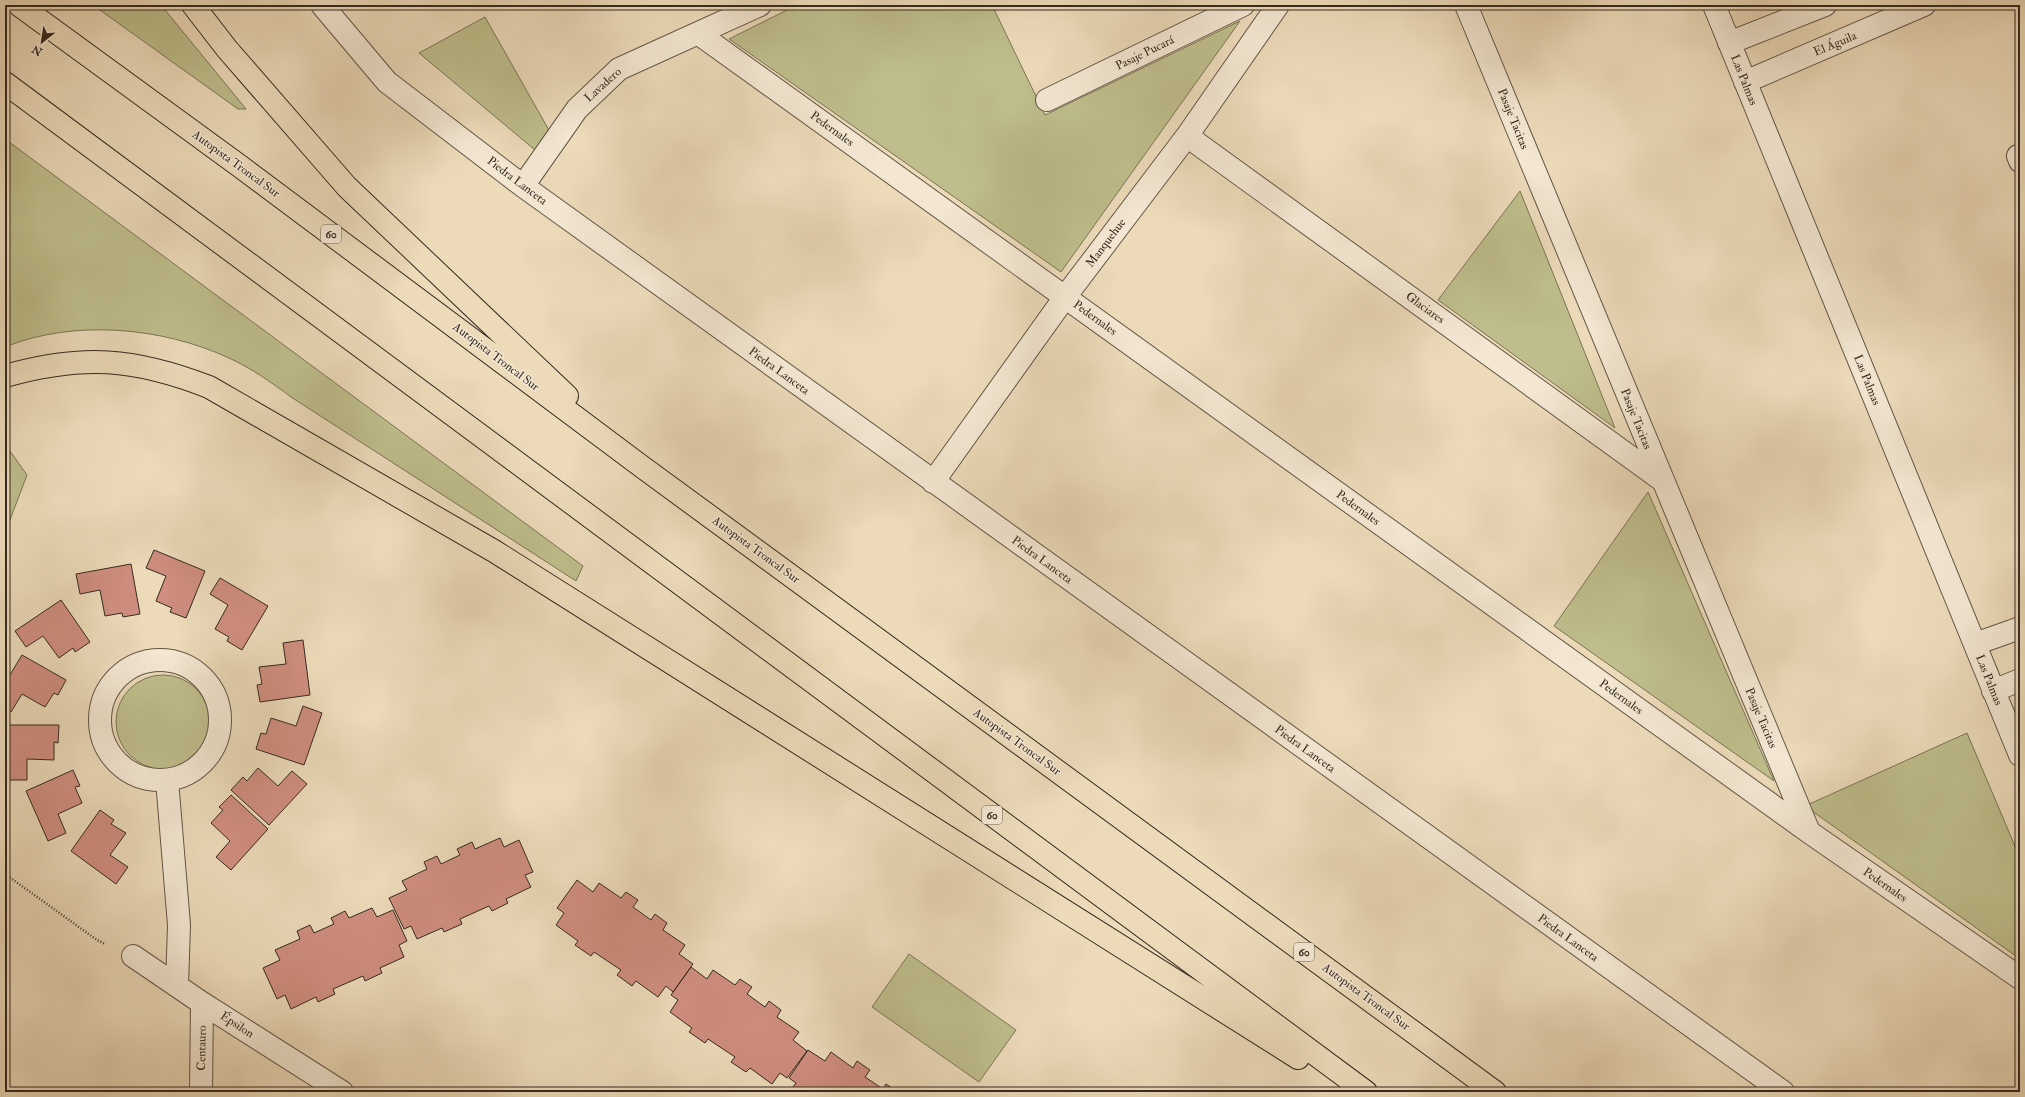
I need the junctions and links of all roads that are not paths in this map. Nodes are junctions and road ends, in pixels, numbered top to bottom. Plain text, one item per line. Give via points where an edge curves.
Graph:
1 (19, 5) edge
2 (193, 5) edge
3 (322, 5) edge
4 (760, 5) edge
5 (1243, 5) edge
6 (1278, 5) edge
7 (1466, 5) edge
8 (1714, 5) edge
9 (1825, 5) edge
10 (1924, 5) edge
11 (699, 34) junction
12 (1729, 43) junction
13 (1745, 82) junction
14 (5, 83) edge
15 (1047, 100) dead end
16 (1187, 136) junction
17 (523, 186) junction
18 (1065, 297) junction
19 (5, 376) edge
20 (641, 466) junction
21 (1662, 480) junction
22 (933, 482) junction
23 (2020, 628) edge
24 (1975, 644) junction
25 (2020, 680) edge
26 (1993, 691) junction
27 (2020, 755) edge
28 (167, 780) junction
29 (1809, 832) junction
30 (133, 956) road end
31 (2020, 978) edge
32 (177, 986) junction
33 (202, 1003) junction
34 (201, 1092) edge
35 (342, 1092) edge
36 (1352, 1092) edge
37 (1366, 1092) edge
38 (1495, 1092) edge
39 (1783, 1092) edge

1 - 20 highway, Autopista Troncal Sur / 60 via 241,167
2 - 20 highway via 347,187
3 - 17 street, Piedra Lanceta via 387,82
4 - 11 street, Lavadero
5 - 15 street, Pasaje Pucará
6 - 16 street, Manquehue
7 - 21 street, Pasaje Tacitas
8 - 12 street, Las Palmas
9 - 12 street
10 - 13 street, El Águila
11 - 17 street, Lavadero via 619,69 576,109
11 - 18 street, Pedernales
12 - 13 street, Las Palmas
13 - 24 street, Las Palmas
14 - 37 highway, 60
16 - 18 street, Manquehue
16 - 21 street, Glaciares
17 - 22 street, Piedra Lanceta
18 - 22 street, Manquehue
18 - 29 street, Pedernales
19 - 36 highway via 69,362 105,362 141,366 175,374 209,387 494,551
20 - 38 highway, Autopista Troncal Sur / 60
21 - 29 street, Pasaje Tacitas
22 - 39 street, Piedra Lanceta
23 - 24 street
24 - 26 street, Las Palmas
25 - 26 street
26 - 27 street, Las Palmas
28 - 28 street via 187,774 204,761 214,748 220,728 217,699 206,681 193,669 173,661 143,661 124,670 109,685 103,697 99,718 102,739 108,752 123,768 142,777
28 - 32 street via 179,925
29 - 31 street, Pedernales
30 - 32 street, Épsilon
32 - 33 street, Épsilon
33 - 34 street, Centauro
33 - 35 street, Épsilon

